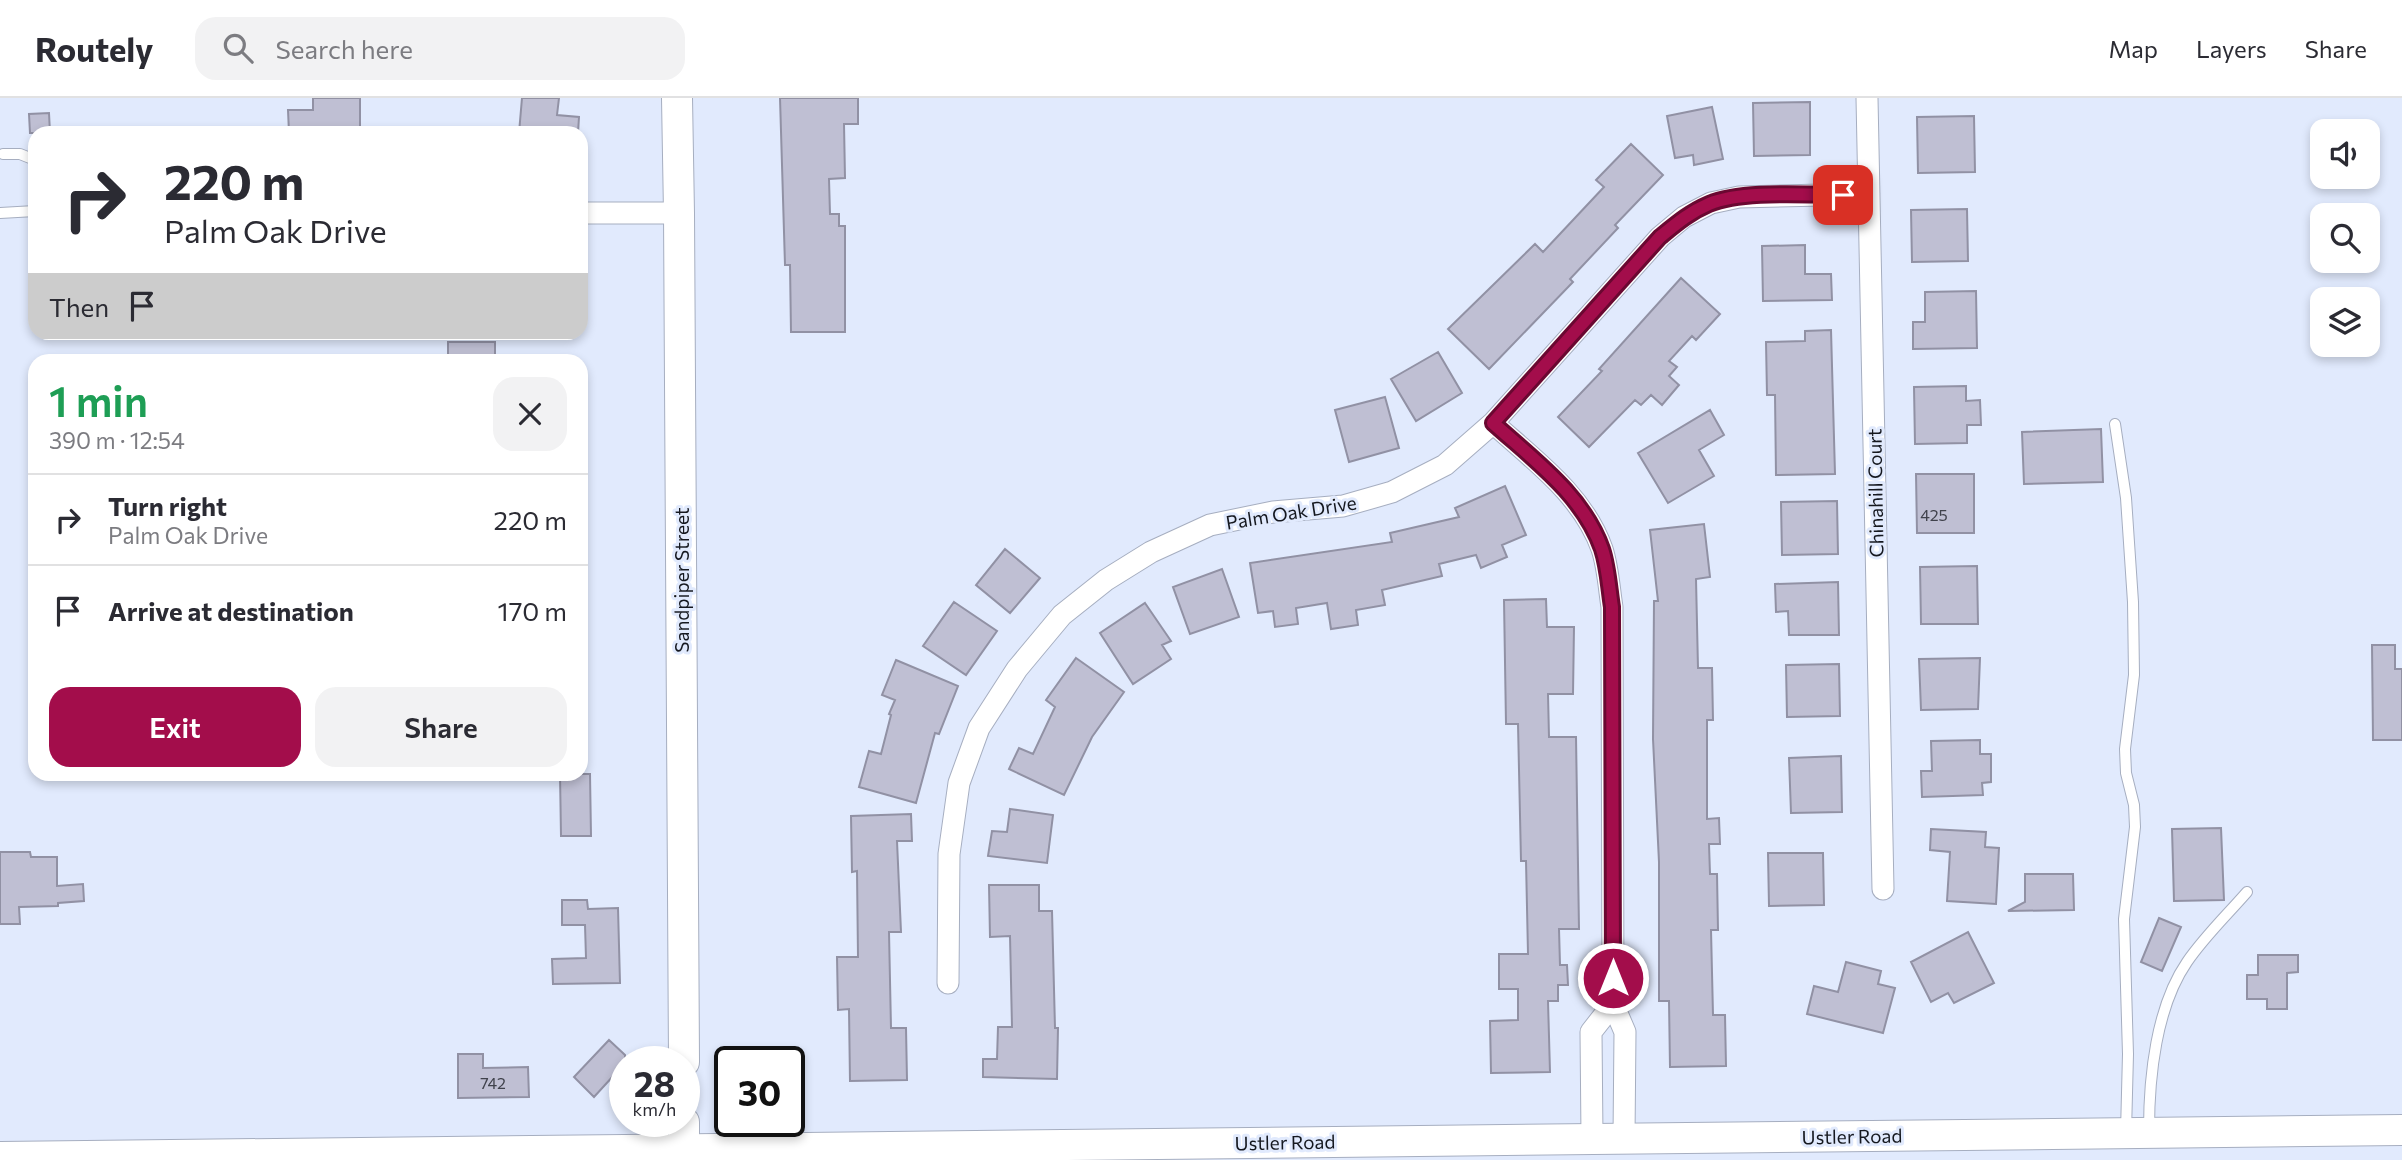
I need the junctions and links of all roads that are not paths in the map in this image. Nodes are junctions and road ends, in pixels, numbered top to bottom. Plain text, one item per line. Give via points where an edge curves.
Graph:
1 (677, 98) edge
2 (1867, 98) edge
3 (4, 154) dead end
4 (28, 157) edge
5 (1869, 194) junction
6 (28, 211) edge
7 (0, 213) edge
8 (588, 213) edge
9 (679, 214) junction
10 (1493, 423) junction
11 (2115, 424) dead end
12 (1883, 889) dead end
13 (2247, 892) dead end
14 (948, 982) dead end
15 (1613, 1004) junction
16 (684, 1046) edge
17 (1591, 1068) junction
18 (1624, 1068) junction
19 (2402, 1130) edge
20 (2138, 1132) junction
21 (1592, 1137) junction
22 (1624, 1137) junction
23 (684, 1144) edge
24 (0, 1157) edge

1 - 9 street, Sandpiper Street
2 - 5 street, Chinahill Court
3 - 4 lane
5 - 10 street, Palm Oak Drive via 1739,197 1711,203 1684,217 1660,237
5 - 12 street, Chinahill Court
6 - 7 lane
8 - 9 street
9 - 16 street, Sandpiper Street
10 - 14 street, Palm Oak Drive via 1445,466 1392,492 1343,506 1273,512 1210,525 1151,552 1062,615 1017,668 979,728 959,783 949,854
10 - 15 street via 1587,515 1603,551 1612,607
11 - 20 lane via 2133,602 2134,675 2125,749 2135,827 2124,919 2128,1054
13 - 20 lane via 2174,984
15 - 17 street via 1591,1032
15 - 18 street via 1625,1032
17 - 18 street
17 - 21 street
18 - 22 street
19 - 20 street, Ustler Road
20 - 22 street, Ustler Road
21 - 22 street, Ustler Road
21 - 23 street, Ustler Road
23 - 24 street, Ustler Road

